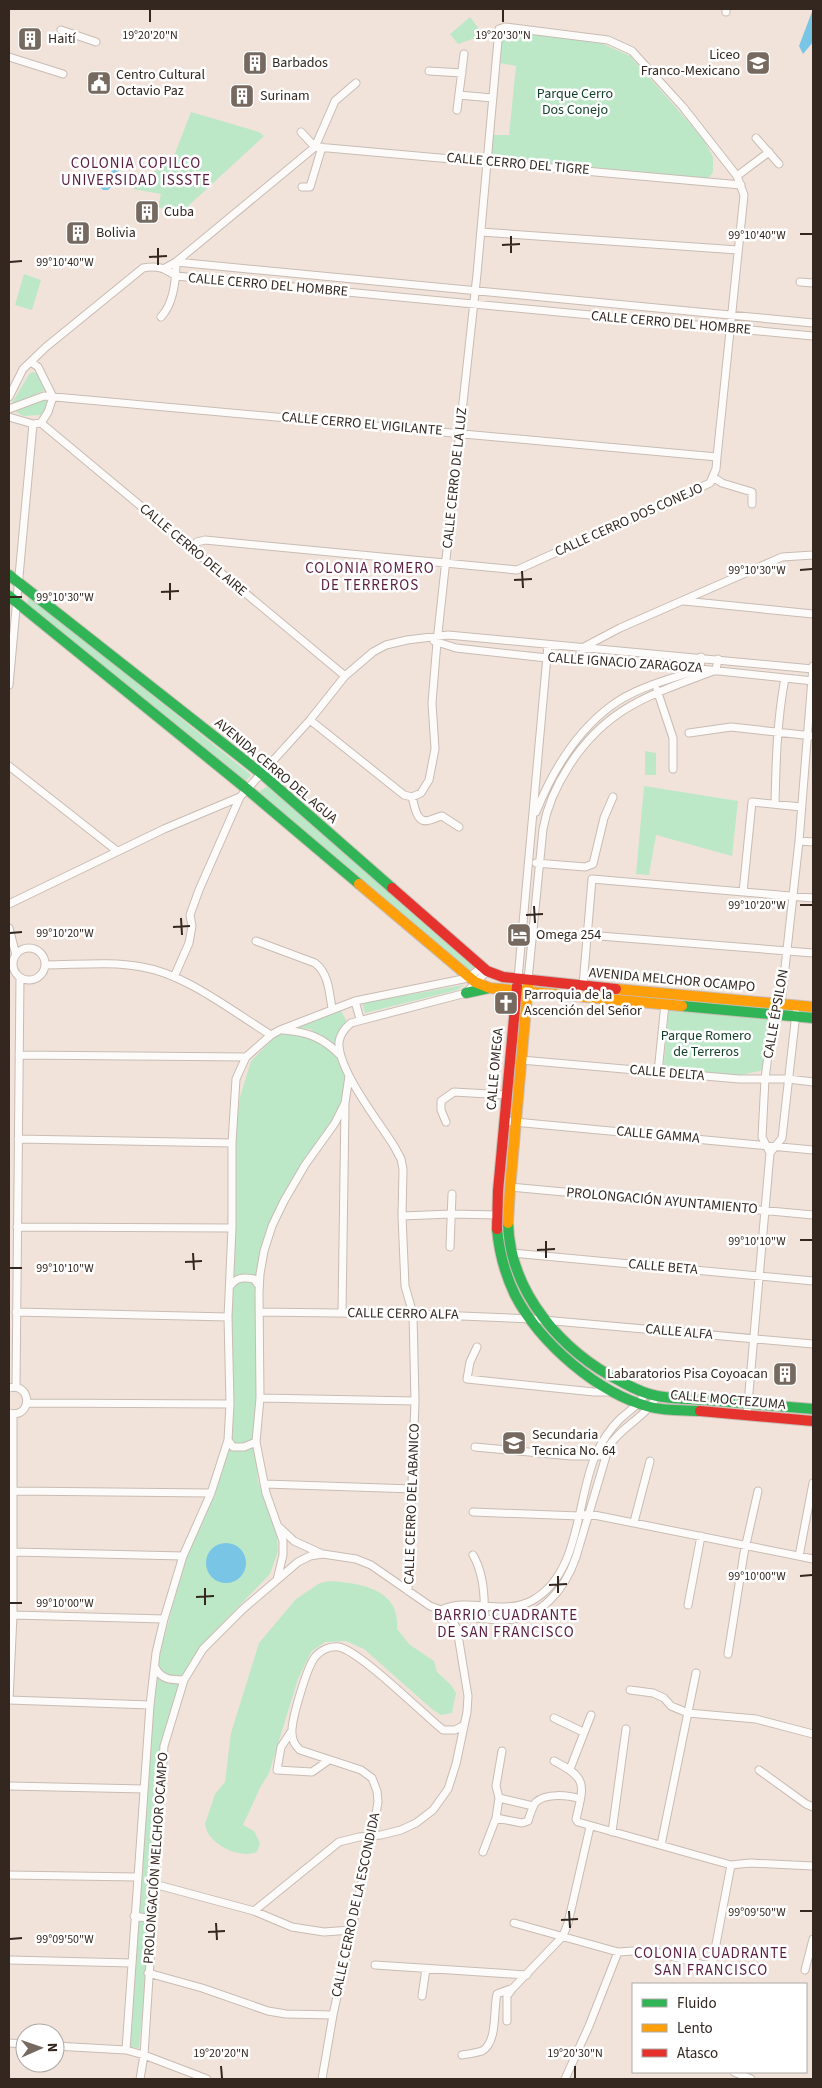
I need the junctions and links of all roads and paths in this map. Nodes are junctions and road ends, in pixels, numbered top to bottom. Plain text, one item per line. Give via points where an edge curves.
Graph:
1 (505, 27) joint
2 (61, 30) dead end
3 (96, 42) dead end
4 (464, 54) dead end
5 (9, 57) edge
6 (429, 71) dead end
7 (462, 73) junction
8 (63, 74) dead end
9 (356, 83) dead end
10 (459, 94) junction
11 (492, 98) junction
12 (458, 110) dead end
13 (301, 132) dead end
14 (756, 138) dead end
15 (319, 147) junction
16 (769, 152) junction
17 (487, 161) junction
18 (779, 164) dead end
19 (737, 176) junction
20 (741, 185) junction
21 (302, 187) dead end
22 (481, 232) junction
23 (738, 250) junction
24 (176, 262) junction
25 (165, 268) junction
26 (176, 276) junction
27 (800, 282) dead end
28 (813, 284) edge
29 (475, 292) junction
30 (473, 304) junction
31 (732, 315) junction
32 (160, 317) dead end
33 (813, 323) edge
34 (730, 328) junction
35 (813, 336) edge
36 (31, 362) junction
37 (53, 397) junction
38 (9, 398) edge
39 (9, 409) edge
40 (9, 417) edge
41 (41, 423) junction
42 (33, 424) junction
43 (460, 433) junction
44 (717, 458) junction
45 (713, 477) junction
46 (752, 504) dead end
47 (191, 548) junction
48 (813, 555) edge
49 (446, 563) junction
50 (9, 575) edge
51 (19, 584) junction
52 (13, 600) edge
53 (682, 600) junction
54 (813, 614) edge
55 (437, 639) junction
56 (548, 645) junction
57 (582, 648) junction
58 (701, 657) junction
59 (547, 658) junction
60 (718, 659) junction
61 (578, 660) junction
62 (813, 668) edge
63 (700, 669) junction
64 (716, 670) junction
65 (346, 676) junction
66 (785, 678) junction
67 (812, 681) edge
68 (9, 684) edge
69 (655, 685) junction
70 (658, 694) junction
71 (310, 720) junction
72 (689, 733) dead end
73 (777, 733) junction
74 (810, 736) edge
75 (9, 766) edge
76 (673, 769) dead end
77 (262, 774) junction
78 (244, 794) junction
79 (412, 796) junction
80 (613, 797) dead end
81 (775, 804) junction
82 (801, 807) junction
83 (533, 819) junction
84 (459, 827) dead end
85 (799, 841) junction
86 (813, 842) edge
87 (118, 851) junction
88 (529, 862) junction
89 (539, 863) junction
90 (743, 892) junction
91 (792, 896) junction
92 (813, 898) edge
93 (9, 904) edge
94 (9, 928) edge
95 (587, 934) junction
96 (256, 941) dead end
97 (787, 951) junction
98 (813, 953) edge
99 (16, 954) junction
100 (45, 965) junction
101 (485, 969) junction
102 (20, 977) junction
103 (174, 977) junction
104 (472, 980) junction
105 (523, 980) junction
106 (583, 985) junction
107 (490, 988) junction
108 (522, 991) junction
109 (466, 993) junction
110 (355, 1001) junction
111 (665, 1004) junction
112 (781, 1004) junction
113 (813, 1007) edge
114 (332, 1008) junction
115 (797, 1011) junction
116 (774, 1014) junction
117 (813, 1018) edge
118 (360, 1019) junction
119 (280, 1030) junction
120 (271, 1035) junction
121 (19, 1055) junction
122 (340, 1055) junction
123 (246, 1057) junction
124 (521, 1060) junction
125 (658, 1072) junction
126 (349, 1076) junction
127 (765, 1079) junction
128 (788, 1079) junction
129 (813, 1082) edge
130 (506, 1095) junction
131 (345, 1103) junction
132 (504, 1121) junction
133 (446, 1122) dead end
134 (516, 1122) junction
135 (18, 1139) junction
136 (232, 1143) junction
137 (766, 1145) junction
138 (775, 1146) junction
139 (813, 1150) edge
140 (770, 1153) junction
141 (510, 1187) junction
142 (452, 1194) dead end
143 (766, 1210) junction
144 (451, 1214) junction
145 (497, 1215) junction
146 (813, 1215) edge
147 (402, 1216) junction
148 (17, 1227) junction
149 (232, 1228) junction
150 (450, 1247) dead end
151 (512, 1253) junction
152 (230, 1268) junction
153 (260, 1274) junction
154 (760, 1277) junction
155 (813, 1281) edge
156 (230, 1286) junction
157 (259, 1286) junction
158 (16, 1312) junction
159 (260, 1312) junction
160 (342, 1313) junction
161 (413, 1314) junction
162 (228, 1317) junction
163 (532, 1319) junction
164 (545, 1320) junction
165 (754, 1339) junction
166 (813, 1344) edge
167 (477, 1347) dead end
168 (12, 1388) edge
169 (614, 1392) junction
170 (646, 1393) junction
171 (657, 1396) junction
172 (260, 1398) junction
173 (415, 1401) junction
174 (27, 1402) junction
175 (748, 1403) junction
176 (230, 1404) junction
177 (640, 1404) junction
178 (651, 1407) junction
179 (813, 1409) edge
180 (11, 1414) edge
181 (747, 1415) junction
182 (813, 1421) edge
183 (228, 1440) junction
184 (256, 1442) junction
185 (475, 1447) dead end
186 (596, 1455) junction
187 (605, 1458) junction
188 (650, 1461) dead end
189 (813, 1483) edge
190 (264, 1484) junction
191 (413, 1489) junction
192 (14, 1491) junction
193 (758, 1491) dead end
194 (211, 1493) junction
195 (473, 1512) dead end
196 (589, 1514) junction
197 (579, 1516) junction
198 (634, 1522) junction
199 (279, 1527) junction
200 (701, 1536) junction
201 (746, 1546) junction
202 (14, 1552) junction
203 (323, 1554) junction
204 (473, 1555) dead end
205 (184, 1556) junction
206 (799, 1556) junction
207 (813, 1559) edge
208 (277, 1580) junction
209 (408, 1591) junction
210 (688, 1605) dead end
211 (485, 1607) junction
212 (506, 1607) junction
213 (441, 1610) junction
214 (13, 1615) junction
215 (451, 1618) junction
216 (484, 1618) junction
217 (164, 1619) junction
218 (506, 1620) junction
219 (728, 1654) dead end
220 (155, 1667) junction
221 (696, 1673) dead end
222 (184, 1680) junction
223 (630, 1690) dead end
224 (9, 1700) edge
225 (150, 1705) junction
226 (688, 1713) junction
227 (591, 1715) dead end
228 (554, 1718) dead end
229 (463, 1726) junction
230 (626, 1728) dead end
231 (291, 1732) junction
232 (583, 1732) junction
233 (813, 1734) edge
234 (502, 1751) dead end
235 (329, 1760) junction
236 (554, 1761) dead end
237 (570, 1769) junction
238 (759, 1770) dead end
239 (9, 1786) edge
240 (144, 1789) junction
241 (499, 1798) junction
242 (580, 1799) junction
243 (533, 1806) junction
244 (813, 1807) edge
245 (496, 1818) junction
246 (590, 1827) junction
247 (612, 1832) junction
248 (372, 1836) junction
249 (661, 1845) junction
250 (483, 1852) dead end
251 (730, 1865) junction
252 (813, 1866) edge
253 (9, 1874) edge
254 (137, 1877) junction
255 (154, 1884) junction
256 (254, 1911) junction
257 (134, 1916) junction
258 (153, 1919) junction
259 (514, 1923) dead end
260 (351, 1930) junction
261 (564, 1936) junction
262 (813, 1938) edge
263 (618, 1952) junction
264 (9, 1960) edge
265 (132, 1963) junction
266 (376, 1966) dead end
267 (426, 1968) junction
268 (805, 1970) dead end
269 (148, 1973) junction
270 (526, 1975) junction
271 (513, 1988) junction
272 (422, 1996) dead end
273 (333, 2015) junction
274 (507, 2021) dead end
275 (65, 2047) edge
276 (126, 2050) junction
277 (144, 2055) junction
278 (462, 2055) dead end
279 (736, 2073) edge
280 (140, 2079) edge
281 (207, 2079) edge
282 (322, 2079) edge
283 (565, 2079) edge
284 (751, 2079) edge

1 - 11 street, CALLE CERRO DE LA LUZ via 499,29
1 - 19 street, CALLE CERRO DOS CONEJO via 608,40 632,51 683,107
2 - 3 street
4 - 7 street
5 - 8 street
6 - 7 street
7 - 10 street
9 - 15 street via 335,102
10 - 11 street
10 - 12 street
11 - 17 street, CALLE CERRO DE LA LUZ
13 - 15 street
14 - 16 street
15 - 17 street, CALLE CERRO DEL TIGRE
15 - 21 street via 310,187
15 - 24 street
16 - 18 street
16 - 19 street
17 - 20 street, CALLE CERRO DEL TIGRE
17 - 22 street, CALLE CERRO DE LA LUZ
19 - 20 street, CALLE CERRO DOS CONEJO
20 - 23 street, CALLE CERRO DOS CONEJO via 744,195
22 - 23 street
22 - 29 street, CALLE CERRO DE LA LUZ
23 - 31 street, CALLE CERRO DOS CONEJO
24 - 25 street, CALLE CERRO DEL HOMBRE
24 - 26 street
24 - 29 street, CALLE CERRO DEL HOMBRE
25 - 26 street, CALLE CERRO DEL HOMBRE
25 - 36 street via 143,268
26 - 30 street, CALLE CERRO DEL HOMBRE
26 - 32 street via 169,308
27 - 28 street
29 - 30 street, CALLE CERRO DE LA LUZ
29 - 31 street, CALLE CERRO DEL HOMBRE
30 - 34 street, CALLE CERRO DEL HOMBRE
30 - 43 street, CALLE CERRO DE LA LUZ
31 - 33 street, CALLE CERRO DEL HOMBRE
31 - 34 street, CALLE CERRO DOS CONEJO
34 - 35 street, CALLE CERRO DEL HOMBRE
34 - 44 street, CALLE CERRO DOS CONEJO
36 - 37 street via 38,367
36 - 38 street via 23,369
37 - 39 street, CALLE CERRO EL VIGILANTE via 44,396
37 - 41 street
37 - 43 street, CALLE CERRO EL VIGILANTE
40 - 42 street
41 - 42 street
41 - 47 street, CALLE CERRO DEL AIRE
42 - 51 street
43 - 44 street, CALLE CERRO EL VIGILANTE
43 - 49 street, CALLE CERRO DE LA LUZ
44 - 45 street, CALLE CERRO DOS CONEJO
45 - 46 street via 752,492
45 - 49 street, CALLE CERRO DOS CONEJO via 702,488 517,570
47 - 49 street, CALLE CERRO DOS CONEJO via 199,540 205,540
47 - 65 street, CALLE CERRO DEL AIRE
48 - 53 street via 782,557
49 - 55 street, CALLE CERRO DE LA LUZ
50 - 51 street, AVENIDA CERRO DEL AGUA
51 - 52 street
51 - 77 street, AVENIDA CERRO DEL AGUA
52 - 68 street
52 - 78 street
53 - 54 street
53 - 57 street
55 - 56 street, CALLE IGNACIO ZARAGOZA via 456,636
55 - 59 street, CALLE IGNACIO ZARAGOZA via 456,648
55 - 65 street via 424,638 386,645
55 - 79 street, CALLE CERRO DE LA LUZ via 432,704 435,749 429,780 421,793
56 - 57 street, CALLE IGNACIO ZARAGOZA
56 - 59 street, CALLE OMEGA
57 - 58 street, CALLE IGNACIO ZARAGOZA
57 - 61 street
58 - 60 street, CALLE IGNACIO ZARAGOZA
58 - 63 street
59 - 61 street, CALLE IGNACIO ZARAGOZA
59 - 83 street, CALLE OMEGA
60 - 62 street, CALLE IGNACIO ZARAGOZA
60 - 64 street
61 - 63 street, CALLE IGNACIO ZARAGOZA
62 - 67 street, CALLE ÉPSILON
63 - 64 street, CALLE IGNACIO ZARAGOZA
63 - 69 street
64 - 66 street, CALLE IGNACIO ZARAGOZA
64 - 70 street, CALLE OMEGA
65 - 71 street
66 - 67 street, CALLE IGNACIO ZARAGOZA
66 - 73 street
67 - 74 street, CALLE ÉPSILON
69 - 70 street
69 - 83 street via 611,706 575,741 549,782
70 - 76 street via 673,738
70 - 89 street, CALLE OMEGA via 616,714 582,745 550,801
71 - 77 street
71 - 79 street via 404,795
72 - 73 street via 731,727
73 - 74 street
73 - 81 street
74 - 82 street, CALLE ÉPSILON
75 - 87 street
77 - 78 street
77 - 101 street, AVENIDA CERRO DEL AGUA
78 - 87 street
78 - 103 street via 199,890 190,915 189,943
78 - 104 street
79 - 84 street via 416,815 421,820 427,822 442,816
80 - 89 street via 598,837 594,860 589,866
81 - 82 street
81 - 90 street via 752,802
82 - 85 street, CALLE ÉPSILON
83 - 88 street, CALLE OMEGA
85 - 86 street
85 - 91 street, CALLE ÉPSILON
87 - 93 street
88 - 89 street
88 - 105 street, CALLE OMEGA
89 - 105 street, CALLE OMEGA
90 - 91 street
90 - 95 street via 592,878
91 - 92 street
91 - 97 street, CALLE ÉPSILON
94 - 99 street
95 - 97 street
95 - 106 street
96 - 114 street via 320,967 325,975
97 - 98 street
97 - 112 street, CALLE ÉPSILON
99 - 100 street via 27,948 35,949 42,954
99 - 102 street via 14,966
100 - 102 street via 36,978
100 - 103 street via 122,964
101 - 104 street
101 - 105 street, AVENIDA CERRO DEL AGUA
102 - 121 street
103 - 120 street
104 - 107 street
104 - 109 street
104 - 110 street, PROLONGACIÓN MELCHOR OCAMPO
105 - 106 street, AVENIDA MELCHOR OCAMPO
105 - 108 street, CALLE OMEGA
106 - 112 street, AVENIDA MELCHOR OCAMPO
107 - 108 street
107 - 109 street
108 - 111 street, AVENIDA MELCHOR OCAMPO
108 - 124 street, CALLE OMEGA
108 - 130 street, CALLE OMEGA
109 - 118 street
110 - 114 street, PROLONGACIÓN MELCHOR OCAMPO
110 - 118 street
111 - 116 street, AVENIDA MELCHOR OCAMPO
111 - 125 street
112 - 115 street, AVENIDA MELCHOR OCAMPO
112 - 116 street, CALLE ÉPSILON
113 - 115 street, AVENIDA MELCHOR OCAMPO
114 - 119 street, PROLONGACIÓN MELCHOR OCAMPO
115 - 116 street, AVENIDA MELCHOR OCAMPO
115 - 117 street, AVENIDA MELCHOR OCAMPO
115 - 128 street, CALLE ÉPSILON
116 - 127 street, CALLE ÉPSILON
118 - 122 street via 343,1030 339,1041
119 - 120 street, PROLONGACIÓN MELCHOR OCAMPO
119 - 122 street via 304,1032 330,1045
120 - 123 street, PROLONGACIÓN MELCHOR OCAMPO
121 - 123 street
121 - 135 street
122 - 126 street
123 - 136 street, PROLONGACIÓN MELCHOR OCAMPO via 236,1079
124 - 125 street, CALLE DELTA
124 - 134 street, CALLE OMEGA
125 - 127 street, CALLE DELTA
126 - 131 street
126 - 147 street, CALLE CERRO DEL ABANICO via 401,1159
127 - 128 street, CALLE DELTA
127 - 137 street, CALLE ÉPSILON via 762,1137
128 - 129 street, CALLE DELTA
128 - 138 street, CALLE ÉPSILON via 782,1138
130 - 132 street, CALLE OMEGA
130 - 133 street via 454,1092 441,1101
131 - 153 street via 284,1201 272,1226
131 - 160 street
132 - 134 street, CALLE GAMMA
132 - 145 street, CALLE OMEGA
134 - 137 street, CALLE GAMMA
134 - 141 street, CALLE OMEGA
135 - 136 street
135 - 148 street
136 - 149 street, PROLONGACIÓN MELCHOR OCAMPO
137 - 138 street, CALLE GAMMA
137 - 140 street, CALLE ÉPSILON
138 - 139 street, CALLE GAMMA
138 - 140 street, CALLE ÉPSILON
140 - 143 street
141 - 143 street, PROLONGACIÓN AYUNTAMIENTO
141 - 151 street, CALLE OMEGA
142 - 144 street
143 - 146 street, PROLONGACIÓN AYUNTAMIENTO
143 - 154 street
144 - 145 street
144 - 147 street
144 - 150 street
145 - 163 street, CALLE OMEGA via 504,1269 514,1292
147 - 161 street, CALLE CERRO DEL ABANICO via 404,1286
148 - 149 street
148 - 158 street
149 - 152 street, PROLONGACIÓN MELCHOR OCAMPO
151 - 154 street, CALLE BETA
151 - 164 street, CALLE OMEGA via 525,1287
152 - 153 street via 238,1276
152 - 156 street, PROLONGACIÓN MELCHOR OCAMPO
153 - 157 street
154 - 155 street, CALLE BETA
154 - 165 street
156 - 157 street via 240,1278 254,1279
156 - 162 street, PROLONGACIÓN MELCHOR OCAMPO
157 - 159 street
158 - 162 street
158 - 168 street
159 - 160 street, CALLE CERRO ALFA
159 - 172 street
160 - 161 street, CALLE CERRO ALFA
161 - 163 street, CALLE CERRO ALFA
161 - 173 street, CALLE CERRO DEL ABANICO
162 - 176 street, PROLONGACIÓN MELCHOR OCAMPO
163 - 164 street, CALLE CERRO ALFA
163 - 169 street, CALLE OMEGA via 568,1362
164 - 165 street, CALLE ALFA
164 - 170 street, CALLE OMEGA via 572,1349 595,1367
165 - 166 street, CALLE ALFA
165 - 175 street
167 - 169 street via 467,1379 584,1392
168 - 174 street via 24,1392
169 - 177 street, CALLE OMEGA
170 - 171 street, CALLE MOCTEZUMA
170 - 177 street
171 - 175 street, CALLE MOCTEZUMA
171 - 178 street
172 - 173 street
172 - 184 street
173 - 191 street, CALLE CERRO DEL ABANICO
174 - 176 street
174 - 180 street via 23,1411
175 - 179 street, CALLE MOCTEZUMA
175 - 181 street
176 - 183 street, PROLONGACIÓN MELCHOR OCAMPO
177 - 178 street, CALLE MOCTEZUMA
177 - 186 street via 606,1434
178 - 181 street, CALLE MOCTEZUMA
178 - 187 street via 614,1439
180 - 192 street
181 - 182 street, CALLE MOCTEZUMA
183 - 184 street via 233,1447
183 - 194 street, PROLONGACIÓN MELCHOR OCAMPO
184 - 190 street
185 - 186 street via 571,1456
186 - 187 street
186 - 197 street
187 - 196 street
188 - 198 street
189 - 206 street
190 - 191 street
190 - 199 street
191 - 209 street, CALLE CERRO DEL ABANICO
192 - 194 street
192 - 202 street
193 - 201 street
194 - 205 street, PROLONGACIÓN MELCHOR OCAMPO
195 - 197 street
196 - 197 street
196 - 198 street
196 - 218 street via 570,1574 558,1593 537,1610
197 - 212 street via 563,1568 554,1584 520,1606
198 - 200 street
199 - 203 street via 294,1542
199 - 208 street via 283,1554
200 - 201 street
200 - 210 street
201 - 206 street
201 - 219 street
202 - 205 street
202 - 214 street
203 - 208 street, PROLONGACIÓN MELCHOR OCAMPO via 298,1562
203 - 209 street via 371,1565
204 - 211 street via 478,1564
205 - 217 street, PROLONGACIÓN MELCHOR OCAMPO
206 - 207 street
208 - 222 street, PROLONGACIÓN MELCHOR OCAMPO via 203,1649
209 - 213 street, CALLE CERRO DEL ABANICO
211 - 212 street
211 - 213 street via 459,1605
211 - 216 street
212 - 218 street
213 - 215 street, CALLE CERRO DEL ABANICO
214 - 217 street
214 - 224 street
215 - 216 street
215 - 229 street, CALLE CERRO DEL ABANICO via 460,1638 466,1686 467,1712
216 - 218 street
217 - 220 street, PROLONGACIÓN MELCHOR OCAMPO
220 - 222 street via 165,1678
220 - 225 street, PROLONGACIÓN MELCHOR OCAMPO
221 - 226 street
222 - 255 street, PROLONGACIÓN MELCHOR OCAMPO via 164,1746
223 - 226 street via 653,1693
224 - 225 street
225 - 240 street, PROLONGACIÓN MELCHOR OCAMPO
226 - 233 street via 756,1719
226 - 249 street
227 - 232 street
228 - 232 street
229 - 231 street via 443,1730 364,1662 341,1648 331,1647 312,1662
229 - 248 street, CALLE CERRO DEL ABANICO via 448,1789 433,1810 401,1830
230 - 247 street
231 - 235 street, CALLE CERRO DE LA ESCONDIDA via 294,1744 300,1750
231 - 235 street via 281,1747 277,1770 312,1772
232 - 237 street
234 - 241 street via 496,1786
235 - 248 street, CALLE CERRO DE LA ESCONDIDA via 362,1770 372,1778 378,1802
236 - 237 street
237 - 242 street via 581,1783
238 - 244 street
239 - 240 street
240 - 254 street, PROLONGACIÓN MELCHOR OCAMPO
241 - 243 street
241 - 245 street
242 - 243 street via 566,1796 544,1798
242 - 246 street via 576,1821
243 - 245 street via 528,1821 522,1823
245 - 250 street
246 - 247 street
246 - 261 street
247 - 249 street
248 - 256 street, CALLE CERRO DEL ABANICO via 339,1842
248 - 260 street, CALLE CERRO DE LA ESCONDIDA
249 - 251 street
251 - 252 street
251 - 263 street via 710,1964 649,1950
253 - 254 street
254 - 257 street, PROLONGACIÓN MELCHOR OCAMPO
255 - 256 street
255 - 258 street, PROLONGACIÓN MELCHOR OCAMPO
256 - 260 street via 309,1931
257 - 258 street
257 - 265 street, PROLONGACIÓN MELCHOR OCAMPO
258 - 269 street, PROLONGACIÓN MELCHOR OCAMPO
259 - 261 street
260 - 273 street, CALLE CERRO DE LA ESCONDIDA
261 - 263 street
261 - 270 street
262 - 268 street
263 - 283 street
264 - 265 street
265 - 276 street, PROLONGACIÓN MELCHOR OCAMPO
266 - 267 street
267 - 270 street
267 - 272 street
269 - 273 street via 268,2011
269 - 277 street, PROLONGACIÓN MELCHOR OCAMPO
270 - 271 street
271 - 274 street via 507,1996
271 - 278 street via 497,1994 488,2047
273 - 282 street, CALLE CERRO DE LA ESCONDIDA
275 - 276 street
276 - 277 street
277 - 280 street, PROLONGACIÓN MELCHOR OCAMPO
277 - 281 street
279 - 284 street

